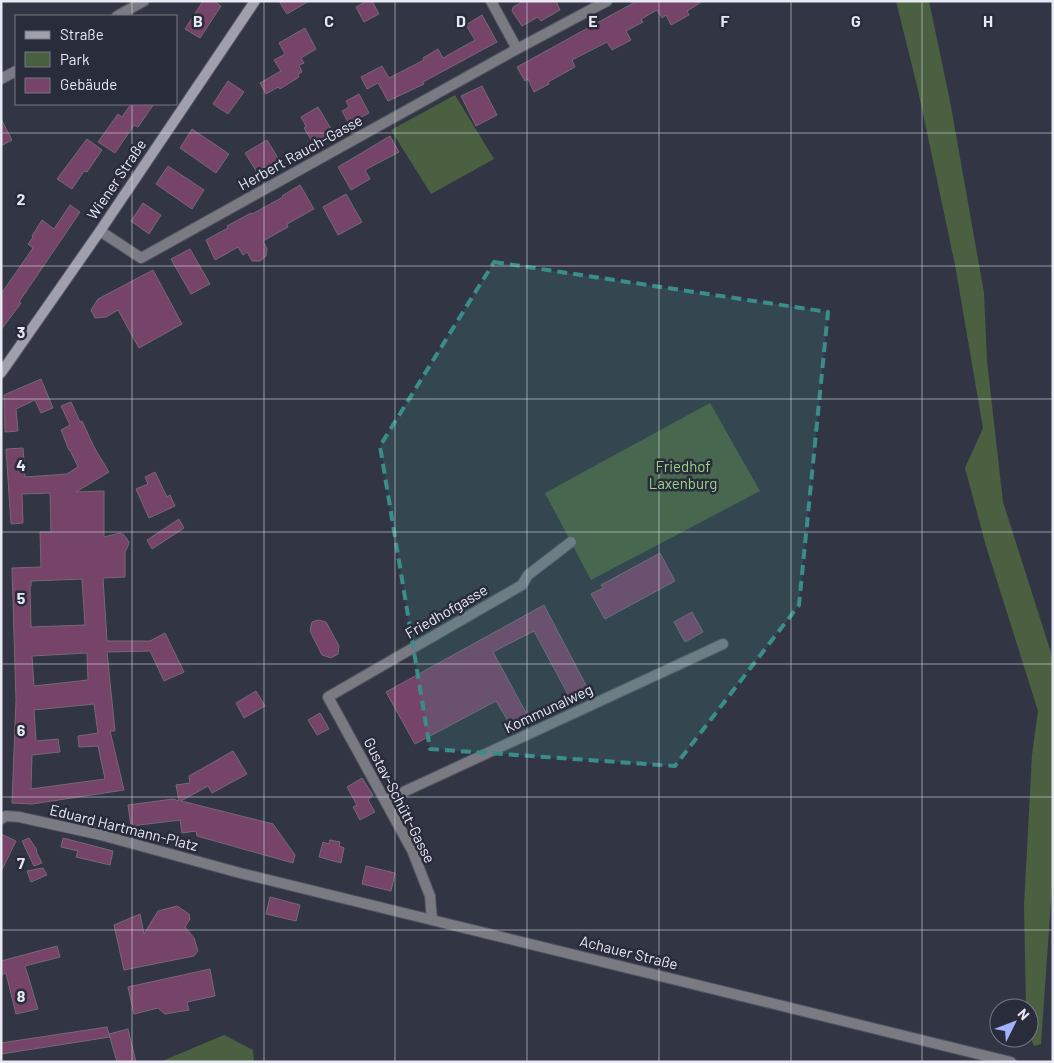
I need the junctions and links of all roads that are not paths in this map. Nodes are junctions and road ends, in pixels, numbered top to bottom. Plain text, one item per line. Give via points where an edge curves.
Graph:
1 (144, 1) edge
2 (255, 1) edge
3 (491, 1) edge
4 (607, 1) edge
5 (119, 15) edge
6 (517, 50) junction
7 (15, 72) edge
8 (1, 79) edge
9 (100, 231) junction
10 (1, 373) edge
11 (571, 542) dead end
12 (723, 644) dead end
13 (328, 697) joint
14 (386, 800) junction
15 (1, 819) edge
16 (240, 873) joint
17 (432, 920) junction
18 (1010, 1062) edge

1 - 5 street
2 - 9 main road, Wiener Straße
3 - 6 street
4 - 6 street, Herbert Rauch-Gasse
6 - 9 street, Herbert Rauch-Gasse via 141,258
7 - 8 street
9 - 10 main road, Wiener Straße
11 - 13 street, Friedhofgasse via 528,575 522,585
12 - 14 street, Kommunalweg
13 - 14 street, Gustav-Schütt-Gasse
14 - 17 street, Gustav-Schütt-Gasse via 412,850 430,896
15 - 16 street, Eduard Hartmann-Platz via 19,817 101,835
16 - 17 street, Achauer Straße
17 - 18 street, Achauer Straße

